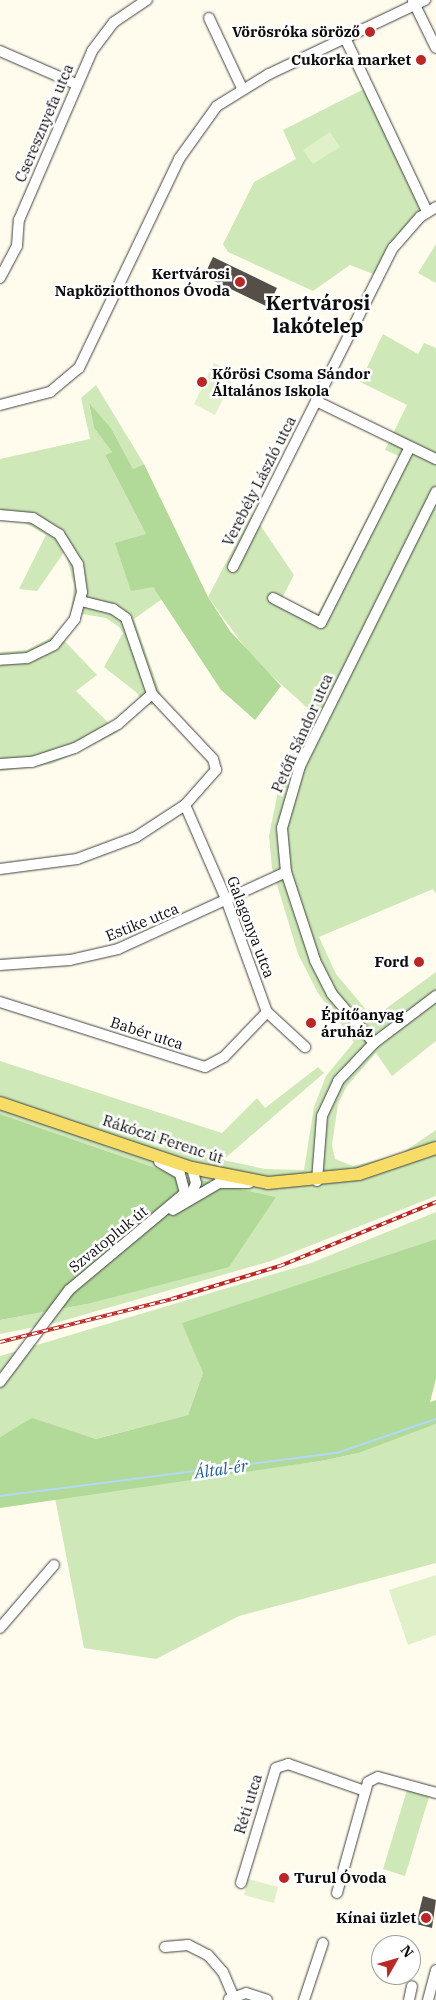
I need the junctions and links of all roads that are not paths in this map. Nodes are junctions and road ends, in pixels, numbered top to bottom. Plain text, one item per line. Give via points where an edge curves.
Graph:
1 (147, 0) edge
2 (425, 0) edge
3 (414, 2) edge
4 (208, 18) dead end
5 (346, 40) junction
6 (436, 48) edge
7 (0, 51) edge
8 (76, 84) junction
9 (242, 88) junction
10 (432, 209) edge
11 (0, 278) edge
12 (316, 401) junction
13 (0, 405) edge
14 (410, 447) junction
15 (436, 459) edge
16 (436, 492) edge
17 (0, 515) edge
18 (233, 567) dead end
19 (273, 598) dead end
20 (81, 601) junction
21 (0, 660) edge
22 (152, 694) junction
23 (0, 764) edge
24 (185, 805) junction
25 (0, 869) edge
26 (286, 872) junction
27 (226, 898) junction
28 (0, 965) edge
29 (436, 996) edge
30 (0, 1002) edge
31 (267, 1012) junction
32 (374, 1043) junction
33 (305, 1047) dead end
34 (0, 1103) edge
35 (119, 1143) junction
36 (436, 1148) edge
37 (194, 1172) junction
38 (317, 1181) junction
39 (268, 1183) junction
40 (185, 1198) junction
41 (0, 1382) edge
42 (54, 1565) dead end
43 (0, 1628) edge
44 (365, 1791) junction
45 (436, 1793) edge
46 (240, 1884) dead end
47 (337, 1893) dead end
48 (323, 1943) dead end
49 (165, 1947) dead end
50 (436, 1970) edge
51 (412, 1986) dead end
52 (232, 1999) edge
53 (267, 2000) edge
54 (304, 2000) edge
55 (409, 2000) edge
56 (428, 2000) edge

1 - 8 street, Cseresznyefa utca via 105,31
2 - 3 street
3 - 5 street
3 - 6 street
4 - 9 street
5 - 9 street
5 - 10 street
7 - 8 street
8 - 11 street, Cseresznyefa utca via 19,220 17,246
9 - 13 street via 208,114 179,159 73,376 50,392
10 - 12 street, Verebély László utca via 393,248
12 - 14 street
12 - 18 street, Verebély László utca
14 - 15 street
14 - 19 street via 321,623
16 - 26 street, Petőfi Sándor utca via 292,788 282,828
17 - 20 street via 33,518 66,541 81,573
20 - 21 street via 70,628 54,645 27,658
20 - 22 street via 113,609 126,618
22 - 23 street via 118,724 75,748 32,762
22 - 24 street via 215,764 214,775
24 - 25 street via 136,837 99,852 52,864
24 - 27 street, Galagonya utca
26 - 27 street, Estike utca
26 - 32 street, Petőfi Sándor utca via 315,960 332,994
27 - 28 street, Estike utca via 168,930 118,949 70,960
27 - 31 street, Galagonya utca
29 - 32 street
30 - 31 street, Babér utca via 205,1067 224,1057
31 - 33 street, Galagonya utca
32 - 38 street via 343,1074 327,1100 320,1131
34 - 35 main road, Rákóczi Ferenc út
35 - 37 main road, Rákóczi Ferenc út
35 - 40 street via 180,1174
36 - 38 main road, Rákóczi Ferenc út via 374,1170
37 - 39 main road, Rákóczi Ferenc út
37 - 40 street via 194,1193
38 - 39 main road, Rákóczi Ferenc út
39 - 40 street, Szvatopluk út via 219,1183
40 - 41 street, Szvatopluk út via 101,1260 69,1290
42 - 43 street
44 - 45 street via 368,1782 378,1777
44 - 46 street, Réti utca via 288,1764 276,1768
44 - 47 street
48 - 54 street
49 - 52 street via 188,1945 208,1955 223,1972
50 - 56 street
51 - 55 street
52 - 53 street via 246,1994

